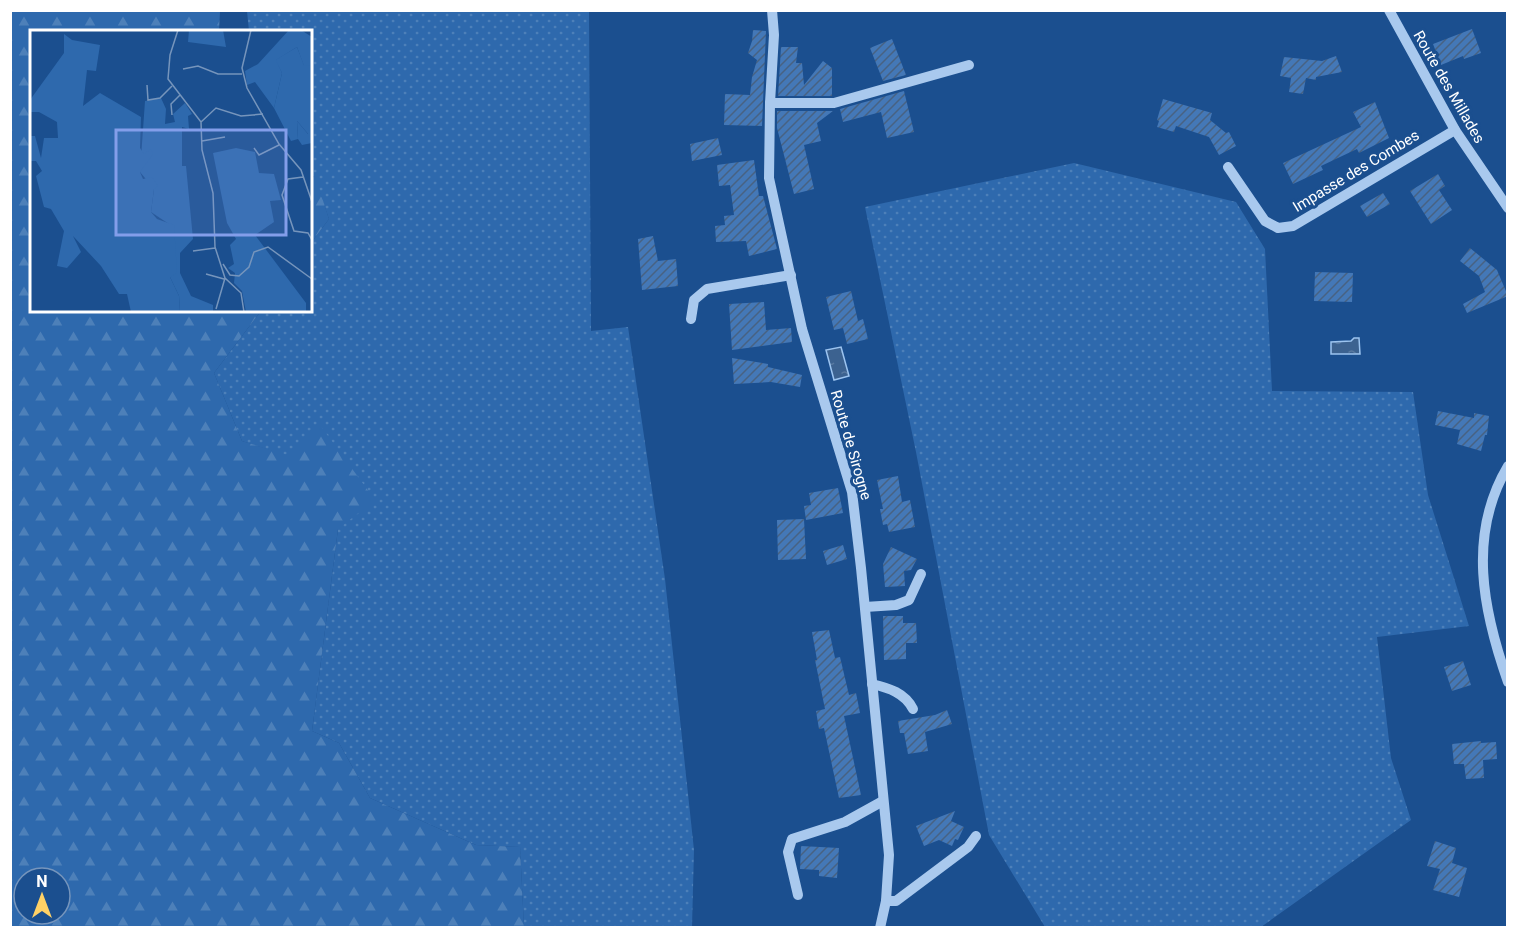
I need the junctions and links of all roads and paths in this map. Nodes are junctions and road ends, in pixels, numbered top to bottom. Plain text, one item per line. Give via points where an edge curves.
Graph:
1 (772, 10) edge
2 (1389, 10) edge
3 (969, 65) dead end
4 (770, 103) junction
5 (1455, 130) junction
6 (1228, 167) dead end
7 (1508, 208) edge
8 (791, 275) junction
9 (691, 320) dead end
10 (1508, 466) edge
11 (921, 574) dead end
12 (865, 608) junction
13 (1508, 682) edge
14 (872, 684) junction
15 (913, 708) dead end
16 (883, 801) junction
17 (976, 836) dead end
18 (798, 895) dead end
19 (886, 901) junction
20 (880, 927) edge

1 - 4 street, Route de Sirogne
2 - 5 street, Route des Millades
3 - 4 street via 834,103
4 - 8 street, Route de Sirogne via 769,178
5 - 6 street, Impasse des Combes via 1293,226 1278,228 1265,221
5 - 7 street, Route des Millades
8 - 9 street via 707,289 694,300
8 - 12 street, Route de Sirogne via 802,329 852,492
10 - 13 street via 1497,483 1483,530 1483,586 1494,644
11 - 12 street via 909,600
12 - 14 street, Route de Sirogne
14 - 15 street via 908,699
14 - 16 street, Route de Sirogne
16 - 18 street via 846,822 792,839 788,852
16 - 19 street, Route de Sirogne via 889,855
17 - 19 street via 968,847 896,901
19 - 20 street, Route de Sirogne

